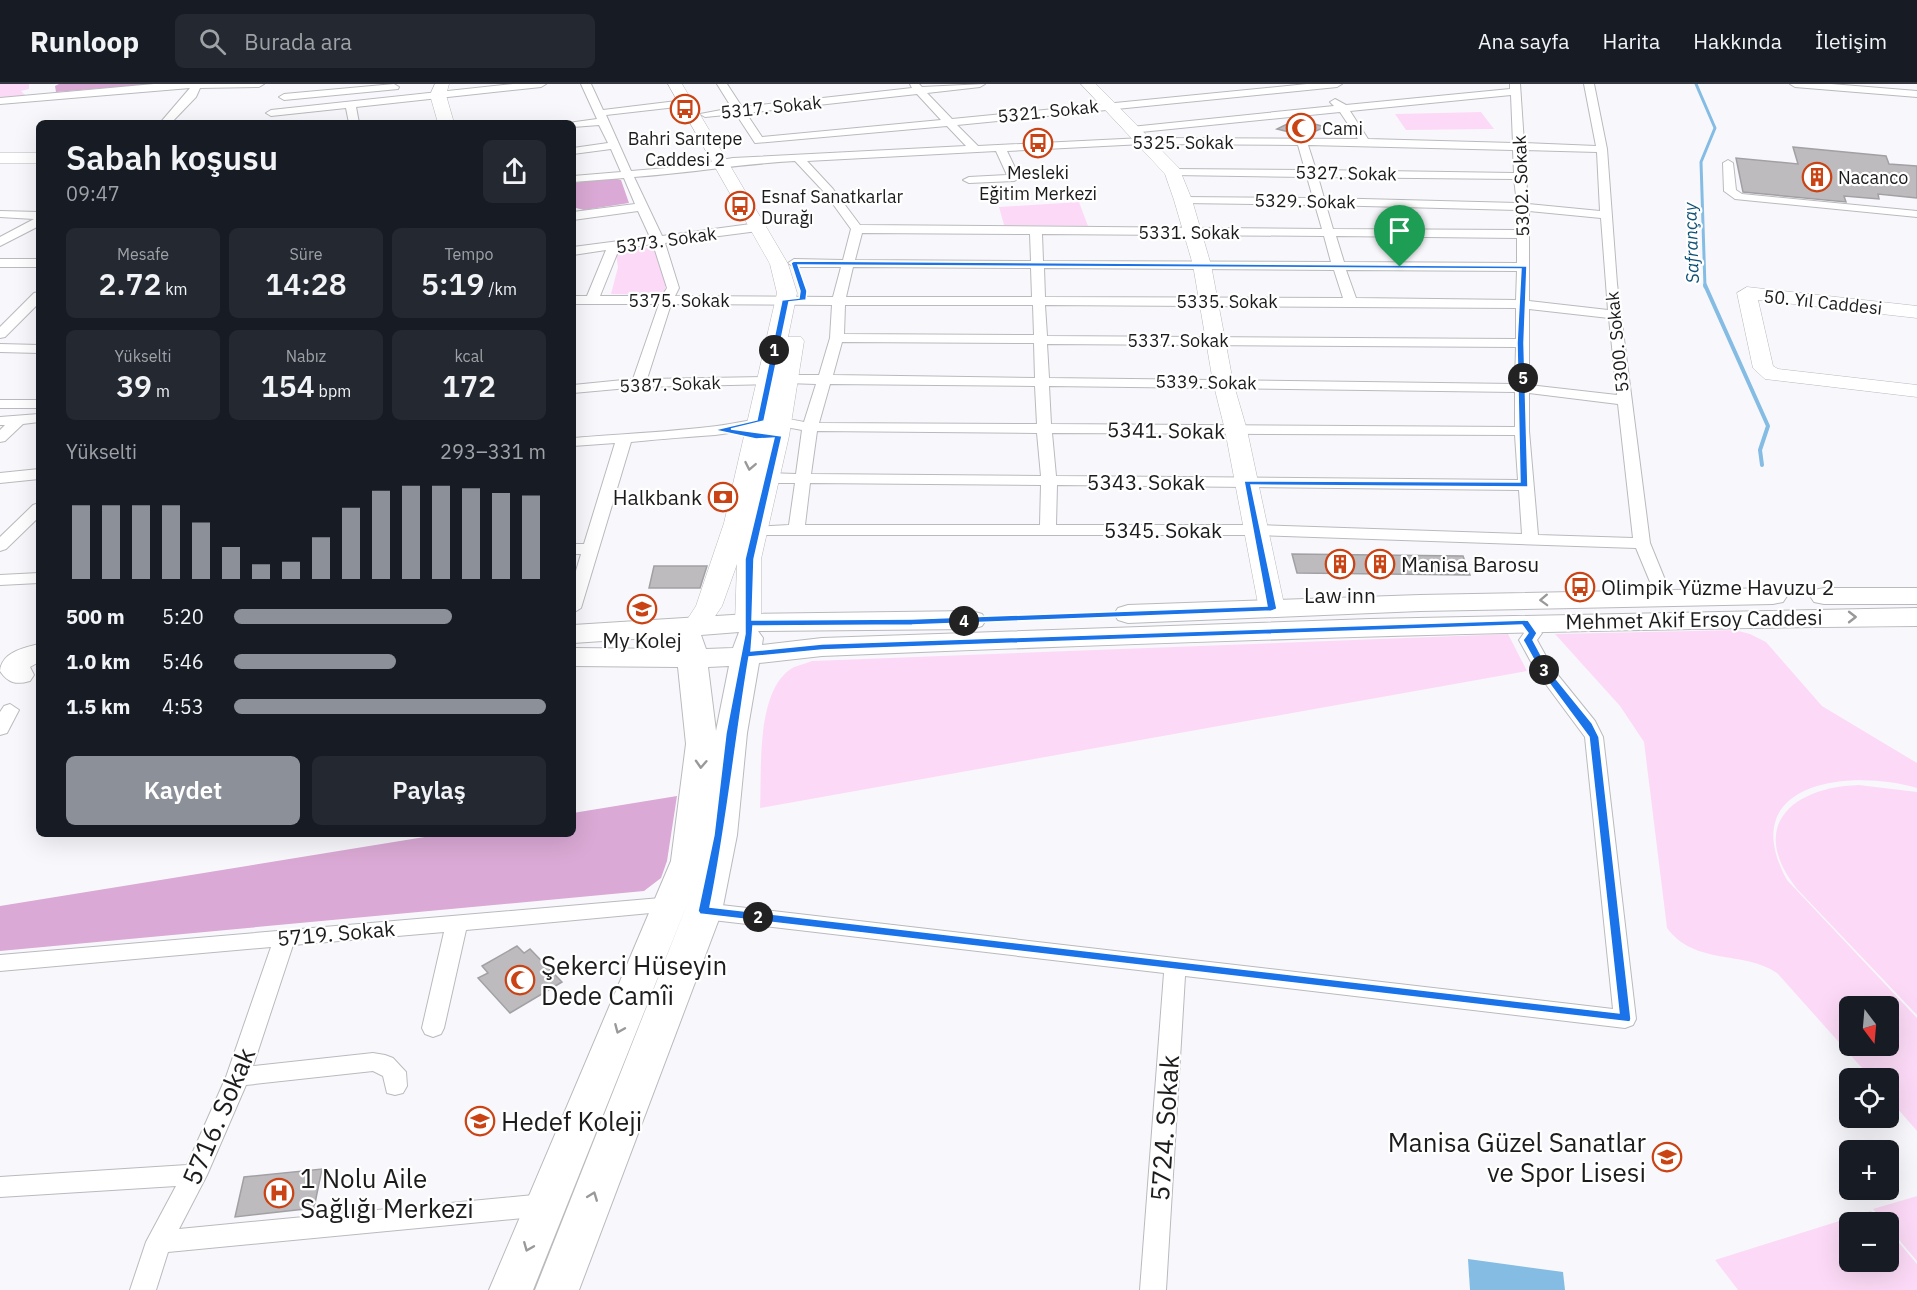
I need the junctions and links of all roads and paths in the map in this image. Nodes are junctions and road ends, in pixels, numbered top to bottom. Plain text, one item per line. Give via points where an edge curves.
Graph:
1 (259, 84) edge
2 (294, 84) edge
3 (541, 84) edge
4 (586, 84) edge
5 (675, 84) edge
6 (722, 84) edge
7 (980, 84) edge
8 (1088, 84) edge
9 (1336, 84) edge
10 (1588, 84) edge
11 (1795, 84) edge
12 (197, 85) edge
13 (1314, 85) edge
14 (394, 87) dead end
15 (915, 87) edge
16 (1515, 88) edge
17 (440, 89) edge
18 (686, 93) edge
19 (1917, 94) edge
20 (284, 97) junction
21 (0, 101) edge
22 (351, 105) junction
23 (1107, 105) junction
24 (1343, 108) junction
25 (738, 110) junction
26 (271, 113) junction
27 (705, 114) junction
28 (602, 117) junction
29 (168, 120) edge
30 (265, 120) edge
31 (354, 120) edge
32 (445, 120) edge
33 (945, 122) junction
34 (576, 123) edge
35 (1137, 136) junction
36 (1302, 142) junction
37 (1365, 142) junction
38 (612, 146) junction
39 (1518, 147) junction
40 (974, 148) junction
41 (1000, 148) junction
42 (1602, 149) junction
43 (576, 151) edge
44 (0, 158) edge
45 (36, 158) edge
46 (800, 159) junction
47 (1728, 163) dead end
48 (728, 165) junction
49 (1173, 172) junction
50 (1311, 172) junction
51 (625, 173) junction
52 (1519, 177) junction
53 (576, 179) edge
54 (969, 180) dead end
55 (1183, 200) junction
56 (1321, 202) junction
57 (641, 207) junction
58 (1523, 207) junction
59 (0, 214) edge
60 (1917, 214) edge
61 (1606, 215) junction
62 (36, 216) edge
63 (576, 216) edge
64 (36, 223) edge
65 (758, 227) junction
66 (857, 229) junction
67 (21, 231) junction
68 (36, 231) edge
69 (1036, 231) junction
70 (1191, 232) junction
71 (1327, 233) junction
72 (1522, 234) junction
73 (658, 241) junction
74 (0, 242) edge
75 (613, 248) junction
76 (576, 251) edge
77 (847, 262) junction
78 (0, 263) edge
79 (36, 263) edge
80 (794, 263) junction
81 (1038, 263) junction
82 (1202, 265) junction
83 (1338, 266) junction
84 (1524, 267) junction
85 (576, 300) edge
86 (592, 300) junction
87 (794, 300) junction
88 (839, 300) junction
89 (1038, 300) junction
90 (36, 301) edge
91 (666, 301) junction
92 (1207, 301) junction
93 (1351, 302) junction
94 (1523, 304) junction
95 (1917, 312) edge
96 (1615, 315) junction
97 (0, 334) edge
98 (837, 338) junction
99 (1040, 339) junction
100 (1215, 340) junction
101 (1520, 343) junction
102 (6, 348) edge
103 (36, 349) edge
104 (0, 360) edge
105 (778, 380) junction
106 (822, 380) junction
107 (1042, 381) junction
108 (1223, 382) junction
109 (639, 383) junction
110 (1523, 388) junction
111 (576, 389) edge
112 (1917, 391) edge
113 (1623, 400) junction
114 (0, 404) edge
115 (34, 404) edge
116 (36, 418) edge
117 (0, 421) edge
118 (18, 421) junction
119 (810, 427) junction
120 (1044, 428) junction
121 (769, 429) junction
122 (1236, 430) junction
123 (1522, 431) junction
124 (0, 438) edge
125 (624, 439) junction
126 (576, 442) edge
127 (36, 474) edge
128 (767, 477) junction
129 (0, 478) edge
130 (802, 478) junction
131 (1049, 481) junction
132 (1247, 482) junction
133 (1525, 485) junction
134 (36, 511) edge
135 (756, 530) junction
136 (796, 530) junction
137 (1048, 530) junction
138 (1255, 530) junction
139 (1530, 539) junction
140 (1642, 543) junction
141 (0, 546) edge
142 (576, 549) edge
143 (592, 549) junction
144 (36, 578) edge
145 (0, 580) edge
146 (1917, 596) edge
147 (1664, 597) junction
148 (576, 599) edge
149 (1272, 609) junction
150 (1917, 617) edge
151 (1525, 622) junction
152 (748, 623) junction
153 (696, 626) junction
154 (576, 634) edge
155 (822, 647) junction
156 (654, 655) junction
157 (745, 655) junction
158 (576, 657) edge
159 (693, 658) junction
160 (698, 706) junction
161 (10, 710) dead end
162 (0, 729) edge
163 (731, 733) junction
164 (688, 907) junction
165 (457, 922) junction
166 (285, 938) junction
167 (0, 963) edge
168 (1175, 966) junction
169 (434, 1028) dead end
170 (238, 1077) junction
171 (395, 1086) dead end
172 (195, 1175) junction
173 (0, 1187) edge
174 (544, 1205) junction
175 (159, 1242) junction
176 (143, 1290) edge
177 (511, 1290) edge
178 (557, 1290) edge
179 (1153, 1290) edge

1 - 12 street
2 - 20 street
3 - 17 street
4 - 28 street
5 - 18 main road
6 - 25 street
7 - 15 street, 5317. Sokak
8 - 23 main road
9 - 13 street, 5321. Sokak
10 - 42 street, 5300. Sokak
11 - 19 street
12 - 21 street
12 - 29 street
13 - 23 street, 5321. Sokak
13 - 24 street
14 - 20 street
15 - 25 street, 5317. Sokak
15 - 33 street
16 - 24 street
16 - 39 street, 5302. Sokak
17 - 22 street
17 - 32 main road
18 - 27 main road
18 - 28 street
18 - 48 main road
20 - 26 street
22 - 26 street
22 - 31 street
23 - 33 street, 5321. Sokak
23 - 35 main road
24 - 35 street
24 - 37 street
25 - 27 street, 5317. Sokak
25 - 33 street, 5321. Sokak via 759,141
26 - 30 street
27 - 48 main road
28 - 34 street
28 - 38 street
33 - 40 street
35 - 36 street, 5325. Sokak
35 - 41 street, 5325. Sokak
35 - 49 main road
36 - 37 street, 5325. Sokak
36 - 50 street
37 - 39 street, 5325. Sokak
38 - 43 street
38 - 51 street
39 - 42 street, 5325. Sokak
39 - 52 street, 5302. Sokak
40 - 41 street, 5325. Sokak
40 - 46 street, 5325. Sokak
41 - 54 street via 1014,178
42 - 61 street, 5300. Sokak
44 - 45 main road
46 - 48 street, 5325. Sokak
46 - 66 street
47 - 60 street via 1730,191 1739,197
48 - 51 street, 5325. Sokak
48 - 65 main road
48 - 80 main road
49 - 50 street, 5327. Sokak
49 - 55 main road
50 - 52 street, 5327. Sokak
50 - 56 street
51 - 53 street, 5325. Sokak
51 - 57 street
52 - 58 street, 5302. Sokak
55 - 56 street, 5329. Sokak
55 - 70 main road
56 - 58 street, 5329. Sokak
56 - 71 street
57 - 63 street
57 - 73 street
58 - 61 street, 5329. Sokak
58 - 72 street, 5302. Sokak
59 - 62 street
61 - 96 street, 5300. Sokak
64 - 67 street
65 - 73 street, 5373. Sokak
65 - 87 main road
66 - 69 street, 5331. Sokak
66 - 77 street
67 - 68 street
67 - 74 street
69 - 70 street, 5331. Sokak
69 - 81 street
70 - 71 street, 5331. Sokak
70 - 82 main road
71 - 72 street, 5331. Sokak
71 - 83 street
72 - 84 street, 5302. Sokak
73 - 75 street, 5373. Sokak
73 - 91 street via 673,288
75 - 76 street, 5373. Sokak
75 - 86 street
77 - 80 street
77 - 81 street
77 - 88 street
78 - 79 street
80 - 87 main road via 804,291
81 - 82 street
81 - 89 street
82 - 83 street
82 - 92 main road
83 - 84 street
83 - 93 street
84 - 94 street, 5302. Sokak
85 - 86 street, 5375. Sokak
86 - 91 street, 5375. Sokak
87 - 88 street, 5375. Sokak
87 - 91 street, 5375. Sokak
87 - 105 main road
88 - 89 street, 5335. Sokak
88 - 98 street
89 - 92 street, 5335. Sokak
89 - 99 street
90 - 97 street
91 - 109 street
92 - 93 street, 5335. Sokak
92 - 100 main road
93 - 94 street, 5335. Sokak
94 - 96 street, 5335. Sokak
94 - 101 street, 5302. Sokak
95 - 112 main road, 50. Yıl Caddesi via 1747,294 1763,368 1772,375
96 - 113 street, 5300. Sokak
98 - 99 street, 5337. Sokak
98 - 106 street
99 - 100 street, 5337. Sokak
99 - 107 street
100 - 101 street, 5337. Sokak
100 - 108 main road
101 - 110 street, 5302. Sokak
102 - 103 street
102 - 104 street
105 - 106 street, 5339. Sokak
105 - 109 street, 5387. Sokak
105 - 121 main road
106 - 107 street, 5339. Sokak
106 - 119 street
107 - 108 street, 5339. Sokak
107 - 120 street
108 - 110 street, 5339. Sokak
108 - 122 main road
109 - 111 street, 5387. Sokak
110 - 113 street, 5339. Sokak
110 - 123 street, 5302. Sokak
113 - 140 street, 5300. Sokak
114 - 115 street
116 - 118 street
117 - 118 street
118 - 124 street
119 - 120 street, 5341. Sokak
119 - 121 street, 5341. Sokak
119 - 130 street
120 - 122 street, 5341. Sokak
120 - 131 street
121 - 125 street
121 - 128 main road
121 -> 153 main road via 706,613
122 - 123 street, 5341. Sokak
122 - 132 main road
123 - 133 street, 5302. Sokak
125 - 126 street
125 - 143 street
127 - 129 street
128 - 130 street, 5343. Sokak
128 - 135 main road
130 - 131 street, 5343. Sokak
130 - 136 street
131 - 132 street, 5343. Sokak
131 - 137 street
132 - 133 street, 5343. Sokak
132 - 138 main road
133 - 139 street, 5302. Sokak
134 - 141 street
135 - 136 street, 5345. Sokak
135 - 152 main road via 748,573
136 - 137 street, 5345. Sokak
137 - 138 street, 5345. Sokak
138 - 139 street, 5345. Sokak
138 - 149 main road
139 - 140 street, 5345. Sokak
140 - 147 street, 5300. Sokak
142 - 143 street
143 - 148 street
144 - 145 street
146 - 147 main road, Mehmet Akif Ersoy Caddesi
147 -> 149 main road, Mehmet Akif Ersoy Caddesi
149 - 152 main road, Mehmet Akif Ersoy Caddesi via 912,622
151 -> 150 main road, Mehmet Akif Ersoy Caddesi
151 - 155 main road, Mehmet Akif Ersoy Caddesi
151 - 168 street, 5719. Sokak via 1533,633 1528,640 1545,671 1594,737 1625,1019
152 - 153 main road, Mehmet Akif Ersoy Caddesi
152 - 157 main road
153 - 154 main road, Mehmet Akif Ersoy Caddesi
153 - 159 main road via 690,643
155 - 157 main road, Mehmet Akif Ersoy Caddesi
155 - 163 main road via 783,659 763,676 750,690
156 - 158 main road, Mehmet Akif Ersoy Caddesi
156 - 159 main road, Mehmet Akif Ersoy Caddesi
156 - 160 main road via 678,669
157 - 159 main road, Mehmet Akif Ersoy Caddesi
157 - 163 main road
159 - 160 main road
160 -> 164 main road via 702,744 688,861
161 - 162 street
163 - 164 main road via 722,820
164 - 165 street, 5719. Sokak
164 - 168 street, 5719. Sokak
164 -> 174 main road
178 -> 164 main road
165 - 166 street, 5719. Sokak
165 - 169 street
166 - 167 street, 5719. Sokak
166 - 170 street, 5716. Sokak
168 - 179 street, 5724. Sokak
170 - 171 street via 373,1062 385,1064 394,1072
170 - 172 street, 5716. Sokak
172 - 173 street
172 - 175 street, 5716. Sokak
174 - 175 street
174 -> 177 main road
175 - 176 street, 5716. Sokak

